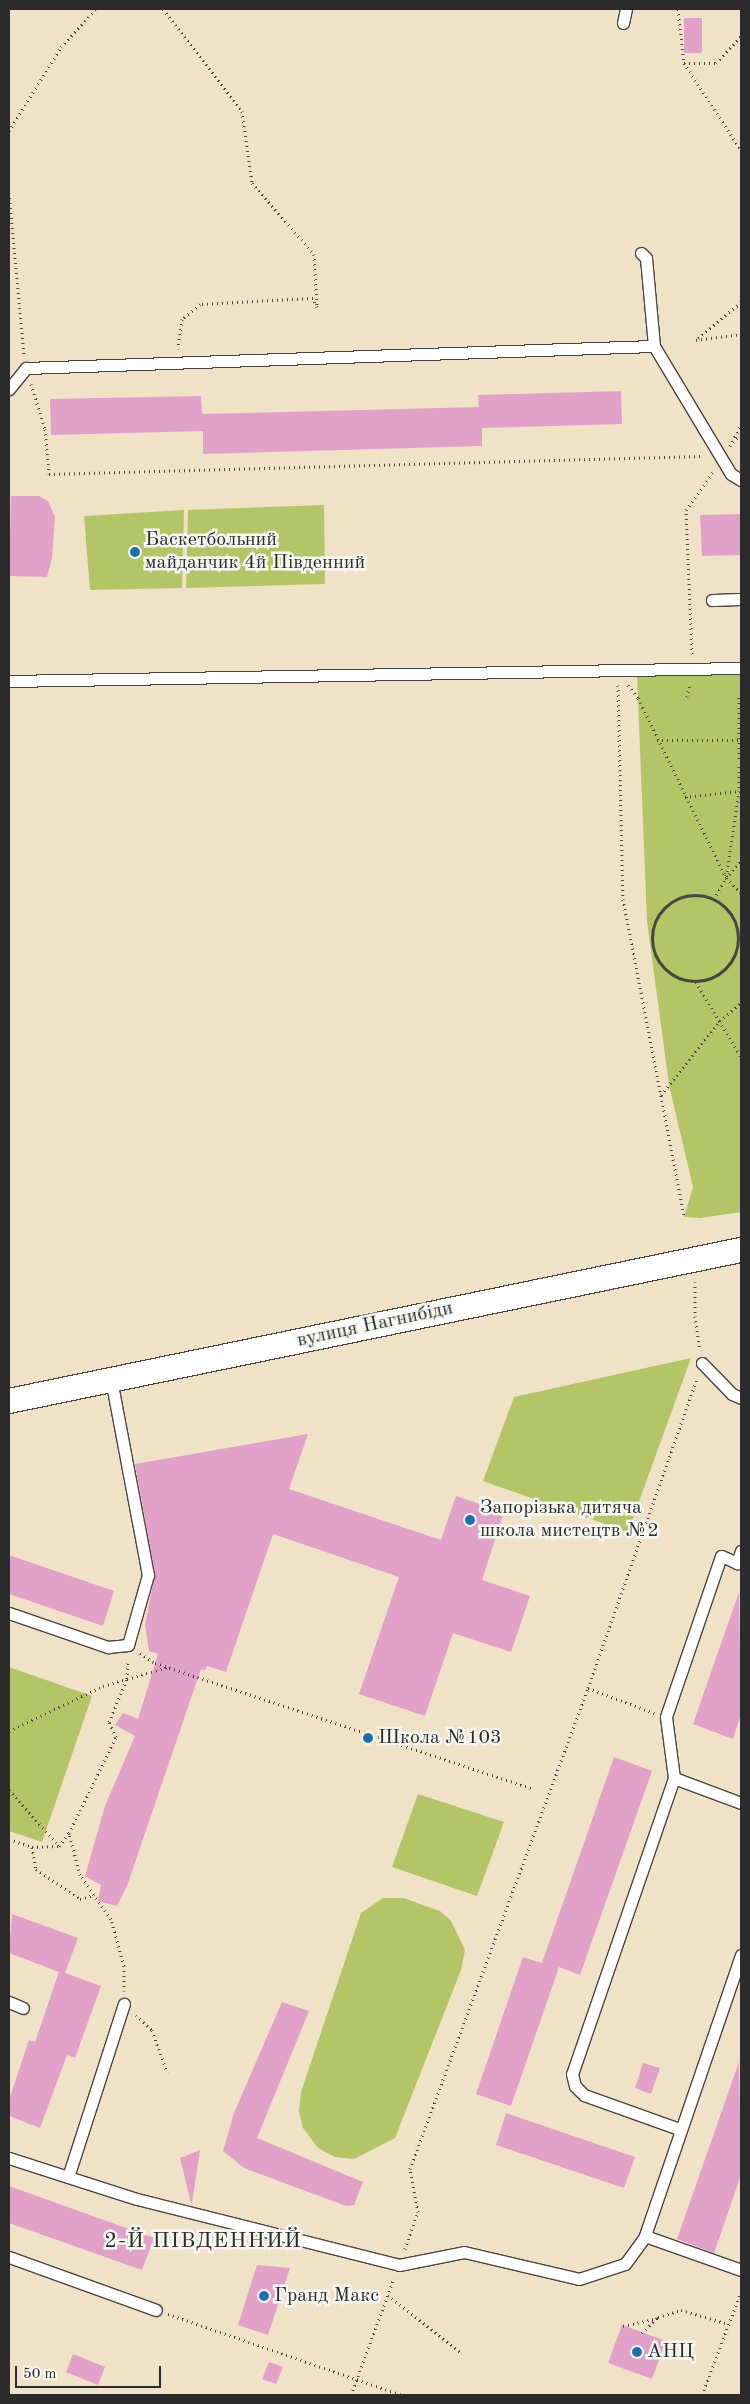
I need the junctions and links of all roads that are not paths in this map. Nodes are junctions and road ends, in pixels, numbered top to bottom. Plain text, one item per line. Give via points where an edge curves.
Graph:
1 (626, 9) edge
2 (623, 24) dead end
3 (641, 253) dead end
4 (654, 346) junction
5 (9, 389) edge
6 (741, 480) edge
7 (712, 600) dead end
8 (741, 600) edge
9 (741, 668) edge
10 (9, 681) edge
11 (741, 1250) edge
12 (702, 1363) road end
13 (111, 1380) junction
14 (741, 1398) edge
15 (9, 1401) edge
16 (741, 1551) edge
17 (9, 1613) edge
18 (674, 1778) junction
19 (741, 1803) edge
20 (741, 1956) edge
21 (9, 2002) edge
22 (124, 2004) road end
23 (23, 2008) dead end
24 (679, 2129) junction
25 (9, 2158) edge
26 (68, 2177) junction
27 (645, 2236) junction
28 (9, 2257) edge
29 (741, 2270) edge
30 (156, 2310) road end

1 - 2 lane
3 - 4 lane via 646,258
4 - 5 lane via 26,368
4 - 6 lane via 731,474
7 - 8 lane
9 - 10 lane
11 - 13 street, вулиця Нагнибіди
12 - 14 lane via 732,1394
13 - 15 street, вулиця Нагнибіди
13 - 17 lane via 148,1575 128,1645 108,1647
16 - 18 lane via 737,1563 721,1556 666,1717
18 - 19 lane
18 - 24 lane via 572,2074 575,2086 584,2095
20 - 24 lane
21 - 23 lane
22 - 26 lane
24 - 27 lane
25 - 26 lane
26 - 27 lane via 136,2199 399,2265 464,2252 579,2279 625,2264
27 - 29 lane
28 - 30 lane

